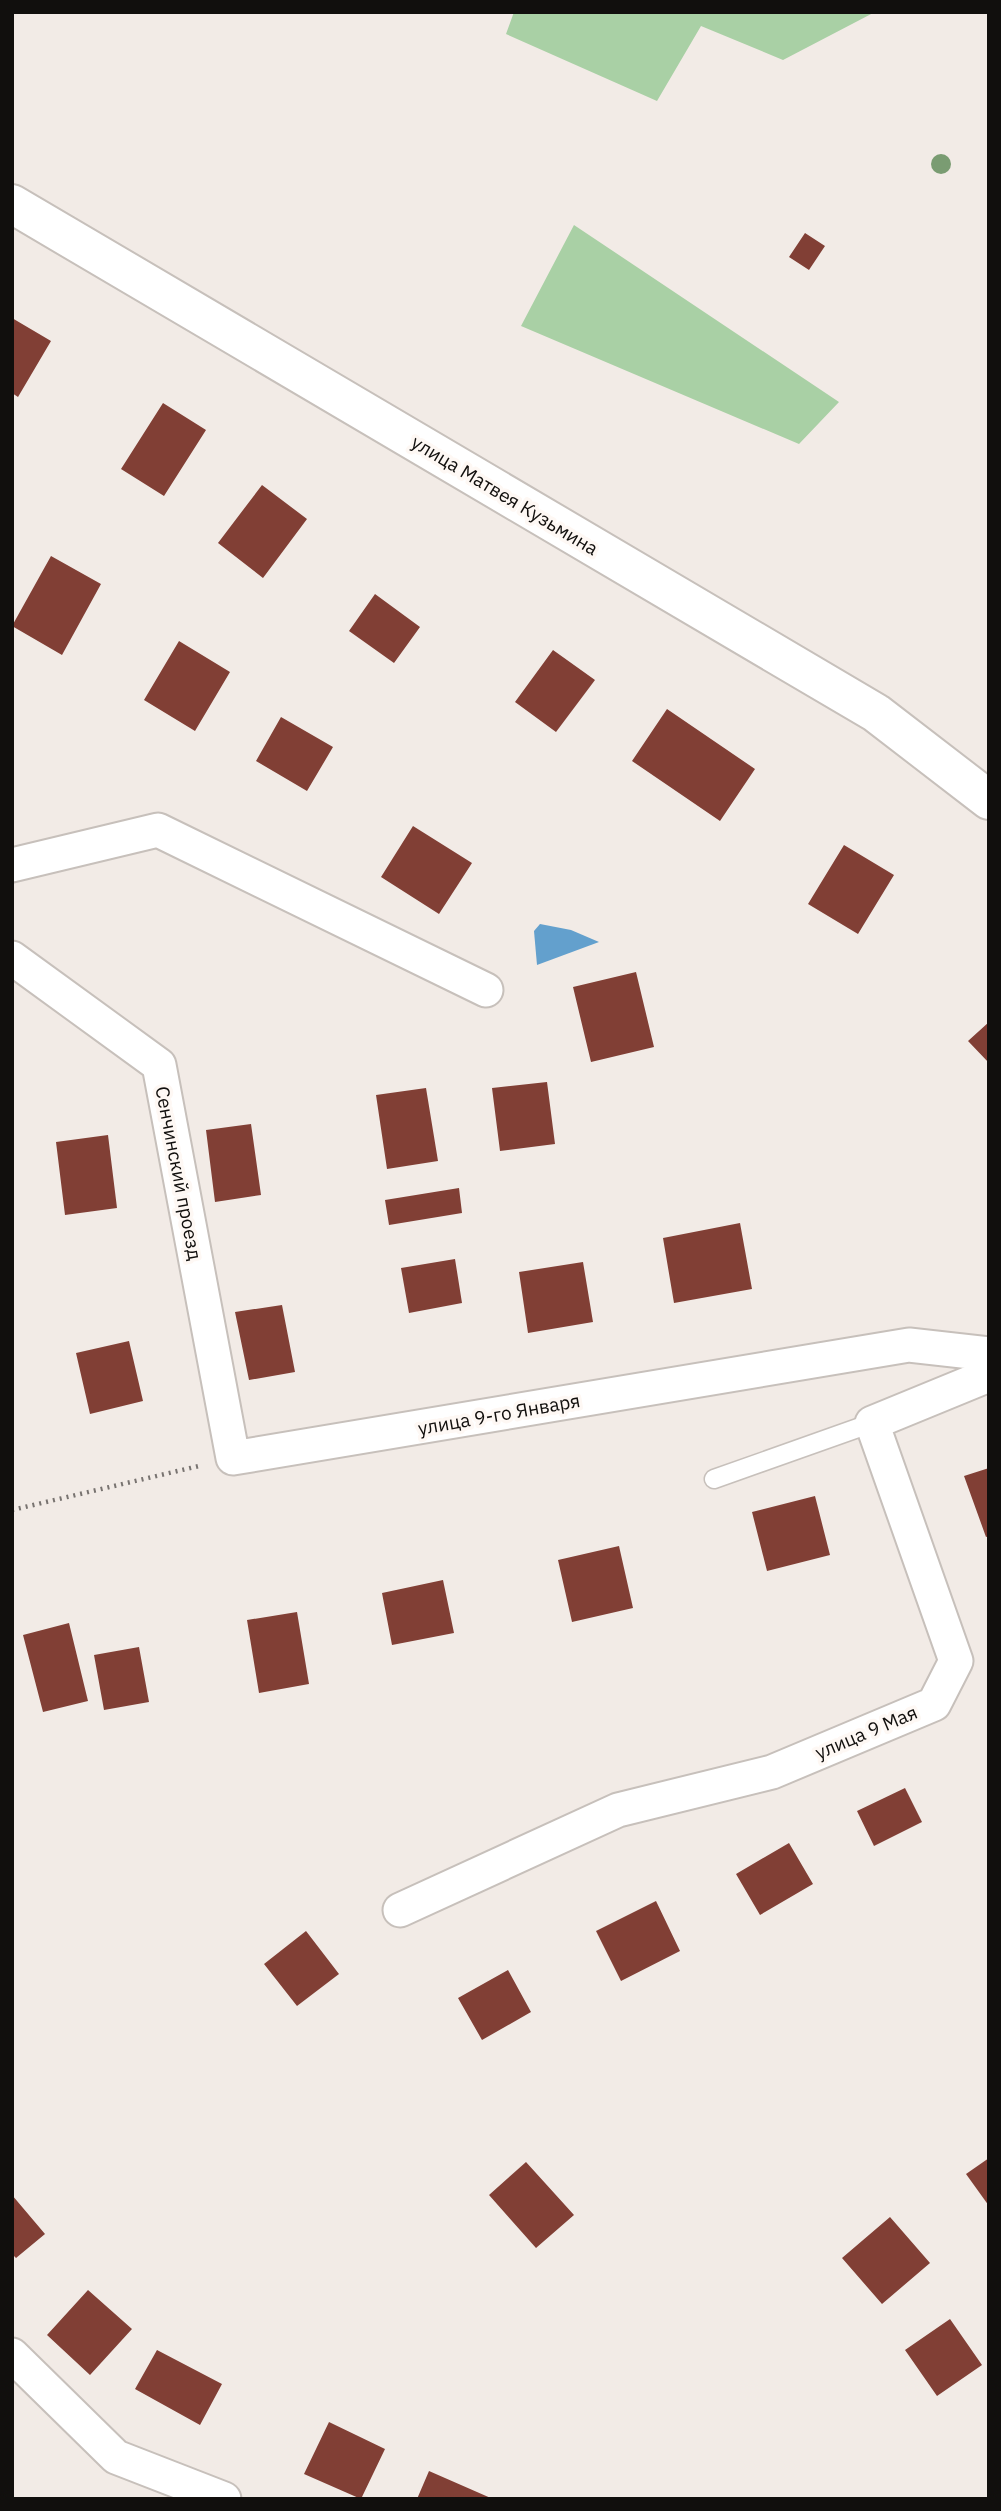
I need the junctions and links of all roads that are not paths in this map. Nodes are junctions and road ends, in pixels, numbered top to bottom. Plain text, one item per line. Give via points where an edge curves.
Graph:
1 (12, 204) edge
2 (989, 800) edge
3 (12, 865) edge
4 (12, 958) edge
5 (486, 990) dead end
6 (989, 1354) edge
7 (989, 1375) edge
8 (872, 1423) junction
9 (233, 1458) joint
10 (714, 1479) dead end
11 (400, 1910) dead end
12 (12, 2355) edge
13 (224, 2499) edge

1 - 2 main road, улица Матвея Кузьмина via 876,713
3 - 5 street via 158,831
4 - 9 street, Сенчинский проезд via 159,1065
6 - 9 street, улица 9-го Января via 909,1345
7 - 8 street
8 - 10 lane
8 - 11 street, улица 9 Мая via 956,1661 934,1704 772,1772 618,1810
12 - 13 street via 117,2457

